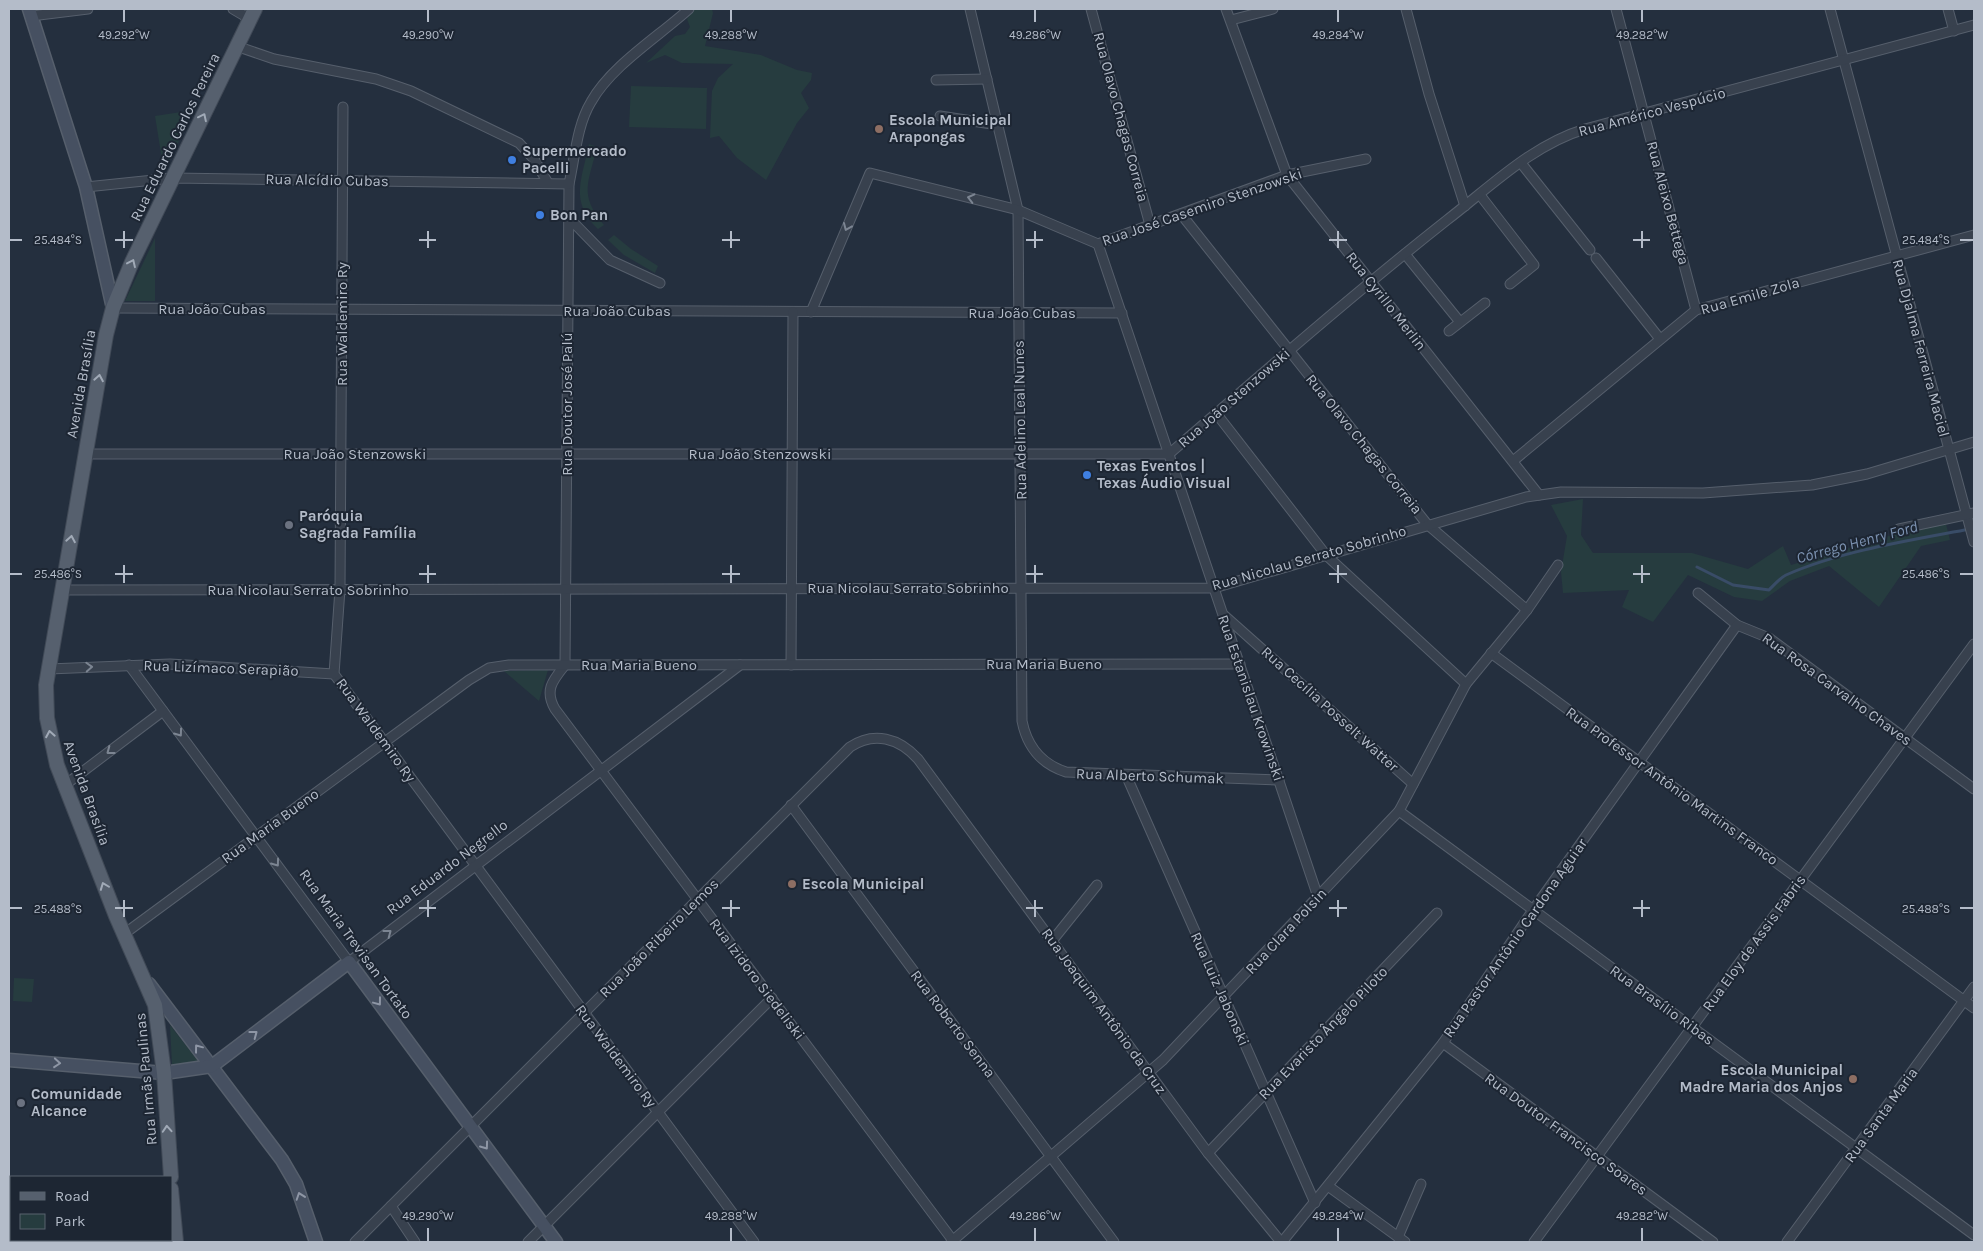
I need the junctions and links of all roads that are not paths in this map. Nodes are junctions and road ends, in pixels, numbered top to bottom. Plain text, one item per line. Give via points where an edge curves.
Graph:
1 (88, 9) edge
2 (233, 9) edge
3 (689, 9) edge
4 (970, 9) edge
5 (1091, 9) edge
6 (1226, 9) edge
7 (1273, 9) edge
8 (1406, 9) edge
9 (1616, 9) edge
10 (1830, 9) edge
11 (1948, 9) edge
12 (30, 12) edge
13 (252, 14) edge
14 (1230, 20) junction
15 (1974, 25) edge
16 (1954, 31) junction
17 (236, 46) junction
18 (1844, 60) junction
19 (987, 79) junction
20 (936, 80) dead end
21 (343, 107) dead end
22 (1644, 114) junction
23 (940, 116) dead end
24 (998, 124) junction
25 (1366, 159) dead end
26 (1521, 163) junction
27 (1287, 175) junction
28 (173, 178) junction
29 (343, 181) junction
30 (548, 183) junction
31 (569, 184) junction
32 (86, 187) junction
33 (1480, 195) junction
34 (1465, 206) junction
35 (1018, 210) junction
36 (1181, 214) junction
37 (569, 218) junction
38 (1150, 225) junction
39 (1974, 235) edge
40 (1098, 244) junction
41 (1590, 250) dead end
42 (1405, 254) junction
43 (1896, 256) junction
44 (1596, 258) dead end
45 (1370, 281) junction
46 (660, 283) dead end
47 (1510, 284) dead end
48 (1485, 303) dead end
49 (113, 308) junction
50 (342, 310) junction
51 (1696, 310) junction
52 (568, 311) junction
53 (793, 312) junction
54 (810, 312) junction
55 (1019, 313) junction
56 (1122, 313) junction
57 (1460, 322) junction
58 (1449, 330) dead end
59 (1660, 339) junction
60 (1289, 351) junction
61 (1216, 414) junction
62 (1974, 442) edge
63 (1948, 449) junction
64 (86, 454) junction
65 (341, 454) junction
66 (567, 454) junction
67 (792, 454) junction
68 (1020, 454) junction
69 (1169, 454) junction
70 (1513, 461) junction
71 (1539, 494) junction
72 (1970, 517) edge
73 (1428, 524) junction
74 (1899, 530) dead end
75 (1973, 538) edge
76 (1326, 554) junction
77 (1558, 565) dead end
78 (1021, 588) junction
79 (1214, 588) junction
80 (566, 589) junction
81 (791, 589) junction
82 (62, 590) junction
83 (340, 590) junction
84 (1698, 593) dead end
85 (1527, 610) junction
86 (1223, 615) junction
87 (1737, 625) junction
88 (1974, 644) edge
89 (1491, 653) junction
90 (1022, 664) junction
91 (1240, 664) junction
92 (129, 665) junction
93 (566, 665) junction
94 (740, 665) junction
95 (791, 665) junction
96 (49, 669) junction
97 (334, 674) junction
98 (1466, 684) junction
99 (163, 711) junction
100 (888, 738) joint
101 (1905, 738) junction
102 (384, 742) junction
103 (1030, 746) joint
104 (1640, 762) junction
105 (601, 770) junction
106 (1126, 775) junction
107 (1279, 780) junction
108 (1413, 784) junction
109 (65, 785) junction
110 (1974, 789) edge
111 (791, 806) junction
112 (1399, 811) junction
113 (256, 836) junction
114 (476, 866) junction
115 (1800, 880) junction
116 (1098, 885) dead end
117 (1318, 897) junction
118 (698, 899) junction
119 (1533, 910) junction
120 (1438, 913) dead end
121 (124, 934) junction
122 (1052, 941) junction
123 (349, 962) junction
124 (146, 979) junction
125 (1974, 988) edge
126 (1224, 997) junction
127 (772, 998) junction
128 (1965, 1001) junction
129 (1974, 1008) edge
130 (584, 1013) junction
131 (1692, 1027) junction
132 (1443, 1043) junction
133 (9, 1060) edge
134 (212, 1066) junction
135 (1149, 1072) junction
136 (164, 1073) junction
137 (1266, 1092) junction
138 (658, 1112) junction
139 (470, 1126) junction
140 (1856, 1148) junction
141 (1208, 1153) junction
142 (1051, 1156) junction
143 (1597, 1156) junction
144 (170, 1176) edge
145 (1421, 1184) dead end
146 (1328, 1186) junction
147 (172, 1200) edge
148 (1315, 1202) junction
149 (391, 1206) junction
150 (544, 1226) junction
151 (1974, 1235) edge
152 (1401, 1240) edge
153 (176, 1242) edge
154 (316, 1242) edge
155 (355, 1242) edge
156 (414, 1242) edge
157 (528, 1242) edge
158 (556, 1242) edge
159 (754, 1242) edge
160 (952, 1242) edge
161 (1114, 1242) edge
162 (1282, 1242) edge
163 (1534, 1242) edge
164 (1713, 1242) edge
165 (1787, 1242) edge

1 - 12 street
2 - 13 street
3 - 31 street, Rua Doutor José Palú via 616,72 591,102 582,125
4 - 19 street, Rua Adelino Leal Nunes
5 - 38 street, Rua Olavo Chagas Correia
6 - 14 street, Rua Cyrillo Merlin
7 - 14 street
8 - 34 street
9 - 22 street, Rua Aleixo Bettega
10 - 18 street, Rua Djalma Ferreira Maciel
11 - 16 street
12 - 32 main road, Avenida Brasília
13 - 17 main road, Rua Eduardo Carlos Pereira
14 - 27 street, Rua Cyrillo Merlin
15 - 16 street, Rua Américo Vespúcio
16 - 18 street, Rua Américo Vespúcio
28 -> 17 main road, Rua Eduardo Carlos Pereira
17 - 30 street via 274,59 376,79 411,91 519,144 534,159
18 - 22 street, Rua Américo Vespúcio
18 - 43 street, Rua Djalma Ferreira Maciel
19 - 20 street
19 - 24 street, Rua Adelino Leal Nunes
21 - 29 street, Rua Waldemiro Ry
22 - 26 street, Rua Américo Vespúcio via 1571,134
22 - 51 street, Rua Aleixo Bettega
23 - 24 street
24 - 35 street, Rua Adelino Leal Nunes
25 - 27 street, Rua José Casemiro Stenzowski
26 - 33 street, Rua Américo Vespúcio
26 - 41 street
27 - 36 street, Rua José Casemiro Stenzowski
27 - 45 street, Rua Cyrillo Merlin
28 - 29 street, Rua Alcídio Cubas
28 - 32 street, Rua Alcídio Cubas
49 -> 28 main road, Rua Eduardo Carlos Pereira
29 - 30 street, Rua Alcídio Cubas
29 - 50 street, Rua Waldemiro Ry
30 - 31 street, Rua Alcídio Cubas
31 - 37 street, Rua Doutor José Palú
32 - 49 main road, Avenida Brasília
33 - 34 street, Rua Américo Vespúcio
33 - 47 street via 1534,265
34 - 42 street, Rua Américo Vespúcio
35 - 40 street, Rua José Casemiro Stenzowski
35 -> 54 street, Rua José Casemiro Stenzowski via 870,173
35 - 55 street, Rua Adelino Leal Nunes
36 - 38 street, Rua José Casemiro Stenzowski
36 - 60 street, Rua Olavo Chagas Correia
37 - 46 street via 610,260
37 - 52 street, Rua Doutor José Palú
38 - 40 street, Rua José Casemiro Stenzowski
39 - 43 street, Rua Emile Zola
40 - 56 street, Rua Estanislau Krowinski
42 - 45 street, Rua Américo Vespúcio
42 - 57 street
43 - 51 street, Rua Emile Zola
43 - 63 street, Rua Djalma Ferreira Maciel
44 - 59 street
45 - 60 street, Rua João Stenzowski
45 - 70 street, Rua Cyrillo Merlin
48 - 57 street
49 - 50 street, Rua João Cubas
64 -> 49 main road, Avenida Brasília
50 - 52 street, Rua João Cubas
50 - 65 street, Rua Waldemiro Ry
51 - 59 street, Rua Emile Zola
52 - 53 street, Rua João Cubas
52 - 66 street, Rua Doutor José Palú
53 - 54 street, Rua João Cubas
53 - 67 street
54 - 55 street, Rua João Cubas
55 - 56 street, Rua João Cubas
55 - 68 street, Rua Adelino Leal Nunes
56 - 69 street, Rua Estanislau Krowinski
57 - 58 street
59 - 70 street, Rua Emile Zola
60 - 61 street, Rua João Stenzowski
60 - 73 street, Rua Olavo Chagas Correia
61 - 69 street, Rua João Stenzowski
61 - 76 street
62 - 63 street, Rua Nicolau Serrato Sobrinho
63 - 71 street, Rua Nicolau Serrato Sobrinho via 1851,478 1812,486 1695,493
63 - 72 street, Rua Djalma Ferreira Maciel
64 - 65 street, Rua João Stenzowski
82 -> 64 main road, Avenida Brasília
65 - 66 street, Rua João Stenzowski
65 - 83 street, Rua Waldemiro Ry
66 - 67 street, Rua João Stenzowski
66 - 80 street, Rua Doutor José Palú
67 - 68 street, Rua João Stenzowski
67 - 81 street
68 - 69 street, Rua João Stenzowski
68 - 78 street, Rua Adelino Leal Nunes
69 - 79 street, Rua Estanislau Krowinski
70 - 71 street, Rua Cyrillo Merlin
71 - 73 street, Rua Nicolau Serrato Sobrinho
72 - 74 street
72 - 75 street, Rua Djalma Ferreira Maciel
73 - 76 street, Rua Nicolau Serrato Sobrinho
73 - 85 street, Rua Olavo Chagas Correia
76 - 79 street, Rua Nicolau Serrato Sobrinho
76 - 98 street
77 - 85 street, Rua Clara Polsin
78 - 79 street, Rua Nicolau Serrato Sobrinho
78 - 81 street, Rua Nicolau Serrato Sobrinho
78 - 90 street, Rua Adelino Leal Nunes
79 - 86 street, Rua Estanislau Krowinski
80 - 81 street, Rua Nicolau Serrato Sobrinho
80 - 83 street, Rua Nicolau Serrato Sobrinho
80 - 93 street, Rua Doutor José Palú
81 - 95 street
82 - 83 street, Rua Nicolau Serrato Sobrinho
82 - 96 main road, Avenida Brasília
83 - 97 street, Rua Waldemiro Ry
84 - 87 street, Rua Rosa Carvalho Chaves
85 - 89 street, Rua Clara Polsin
86 - 91 street, Rua Estanislau Krowinski
86 - 108 street, Rua Cecília Posselt Watter
87 - 101 street, Rua Rosa Carvalho Chaves via 1769,638
87 - 104 street, Rua Pastor Antônio Cardona Aguiar
88 - 101 street, Rua Eloy de Assis Fabris
89 - 98 street, Rua Clara Polsin
89 - 104 street, Rua Professor Antônio Martins Franco
90 - 91 street, Rua Maria Bueno
90 - 95 street, Rua Maria Bueno
90 - 103 street, Rua Adelino Leal Nunes via 1022,721
91 - 107 street, Rua Estanislau Krowinski
96 -> 92 street, Rua Lizímaco Serapião
92 - 97 street, Rua Lizímaco Serapião via 170,664
92 - 99 street, Rua Maria Trevisan Tortato
93 - 94 street, Rua Maria Bueno
93 - 102 street, Rua Maria Bueno via 489,668
93 - 105 street, Rua Izidoro Siedeliski via 549,687 551,701
94 - 95 street, Rua Maria Bueno
94 - 105 street, Rua Eduardo Negrello
109 -> 96 main road, Avenida Brasília via 47,718
97 - 102 street, Rua Waldemiro Ry
98 - 108 street, Rua Clara Polsin
99 -> 109 street
99 -> 113 street, Rua Maria Trevisan Tortato
100 - 111 street, Rua João Ribeiro Lemos via 868,738 850,747
100 - 122 street, Rua Joaquim Antônio da Cruz via 905,746 918,759
101 - 110 street, Rua Rosa Carvalho Chaves
101 - 115 street, Rua Eloy de Assis Fabris
102 - 113 street, Rua Maria Bueno
102 - 114 street, Rua Waldemiro Ry
103 - 106 street, Rua Alberto Schumak via 1044,762 1066,772
104 - 115 street, Rua Professor Antônio Martins Franco
104 - 119 street, Rua Pastor Antônio Cardona Aguiar
105 - 114 street, Rua Eduardo Negrello
105 - 118 street, Rua Izidoro Siedeliski
106 - 107 street, Rua Alberto Schumak
106 - 126 street, Rua Luiz Jabonski
107 - 117 street, Rua Estanislau Krowinski
108 - 112 street, Rua Clara Polsin
121 -> 109 main road, Avenida Brasília
111 - 118 street, Rua João Ribeiro Lemos
111 - 142 street, Rua Roberto Senna
112 - 117 street, Rua Clara Polsin
112 - 119 street, Rua Brasílio Ribas
113 - 121 street, Rua Maria Bueno
113 -> 123 street, Rua Maria Trevisan Tortato
123 -> 114 street, Rua Eduardo Negrello
114 - 130 street, Rua Waldemiro Ry
115 - 128 street, Rua Professor Antônio Martins Franco
115 - 131 street, Rua Eloy de Assis Fabris
116 - 122 street
117 - 126 street, Rua Clara Polsin
118 - 127 street, Rua Izidoro Siedeliski
118 - 130 street, Rua João Ribeiro Lemos
119 - 131 street, Rua Brasílio Ribas
119 - 132 street, Rua Pastor Antônio Cardona Aguiar
120 - 137 street, Rua Evaristo Ângelo Piloto
121 - 124 main road, Avenida Brasília
122 - 135 street, Rua Joaquim Antônio da Cruz
134 -> 123 main road, Rua Eduardo Negrello
123 -> 139 main road, Rua Maria Trevisan Tortato
134 -> 124 main road, Avenida Brasília
124 - 136 main road, Rua Irmãs Paulinas via 158,1018
125 - 128 street, Rua Santa Maria
126 - 135 street, Rua Clara Polsin
126 - 137 street, Rua Luiz Jabonski
127 - 138 street
127 - 160 street, Rua Izidoro Siedeliski
128 - 129 street, Rua Professor Antônio Martins Franco
128 - 140 street, Rua Santa Maria
130 - 138 street, Rua Waldemiro Ry
130 - 139 street, Rua João Ribeiro Lemos
131 - 140 street, Rua Brasílio Ribas
131 - 143 street, Rua Eloy de Assis Fabris
132 - 143 street, Rua Doutor Francisco Soares
132 - 146 street, Rua Pastor Antônio Cardona Aguiar
133 -> 136 main road, Rua Eduardo Negrello
134 - 136 main road, Rua Eduardo Negrello
154 -> 134 main road, Avenida Brasília via 296,1184 282,1160
135 - 141 street, Rua Joaquim Antônio da Cruz
135 - 142 street, Rua Clara Polsin
144 -> 136 main road, Rua Irmãs Paulinas
137 - 141 street, Rua Evaristo Ângelo Piloto
137 - 148 street, Rua Luiz Jabonski
138 - 150 street
138 - 159 street, Rua Waldemiro Ry
139 - 149 street, Rua João Ribeiro Lemos
139 -> 150 main road, Rua Maria Trevisan Tortato
140 - 151 street, Rua Brasílio Ribas
140 - 165 street, Rua Santa Maria
141 - 162 street, Rua Joaquim Antônio da Cruz
142 - 160 street, Rua Clara Polsin
142 - 161 street, Rua Roberto Senna
143 - 163 street, Rua Eloy de Assis Fabris
143 - 164 street, Rua Doutor Francisco Soares
145 - 152 street
146 - 148 street, Rua Pastor Antônio Cardona Aguiar
146 - 152 street
147 - 153 main road
148 - 162 street, Rua Pastor Antônio Cardona Aguiar
149 - 155 street, Rua João Ribeiro Lemos
149 - 156 street
150 - 157 street
150 - 158 main road, Rua Maria Trevisan Tortato

